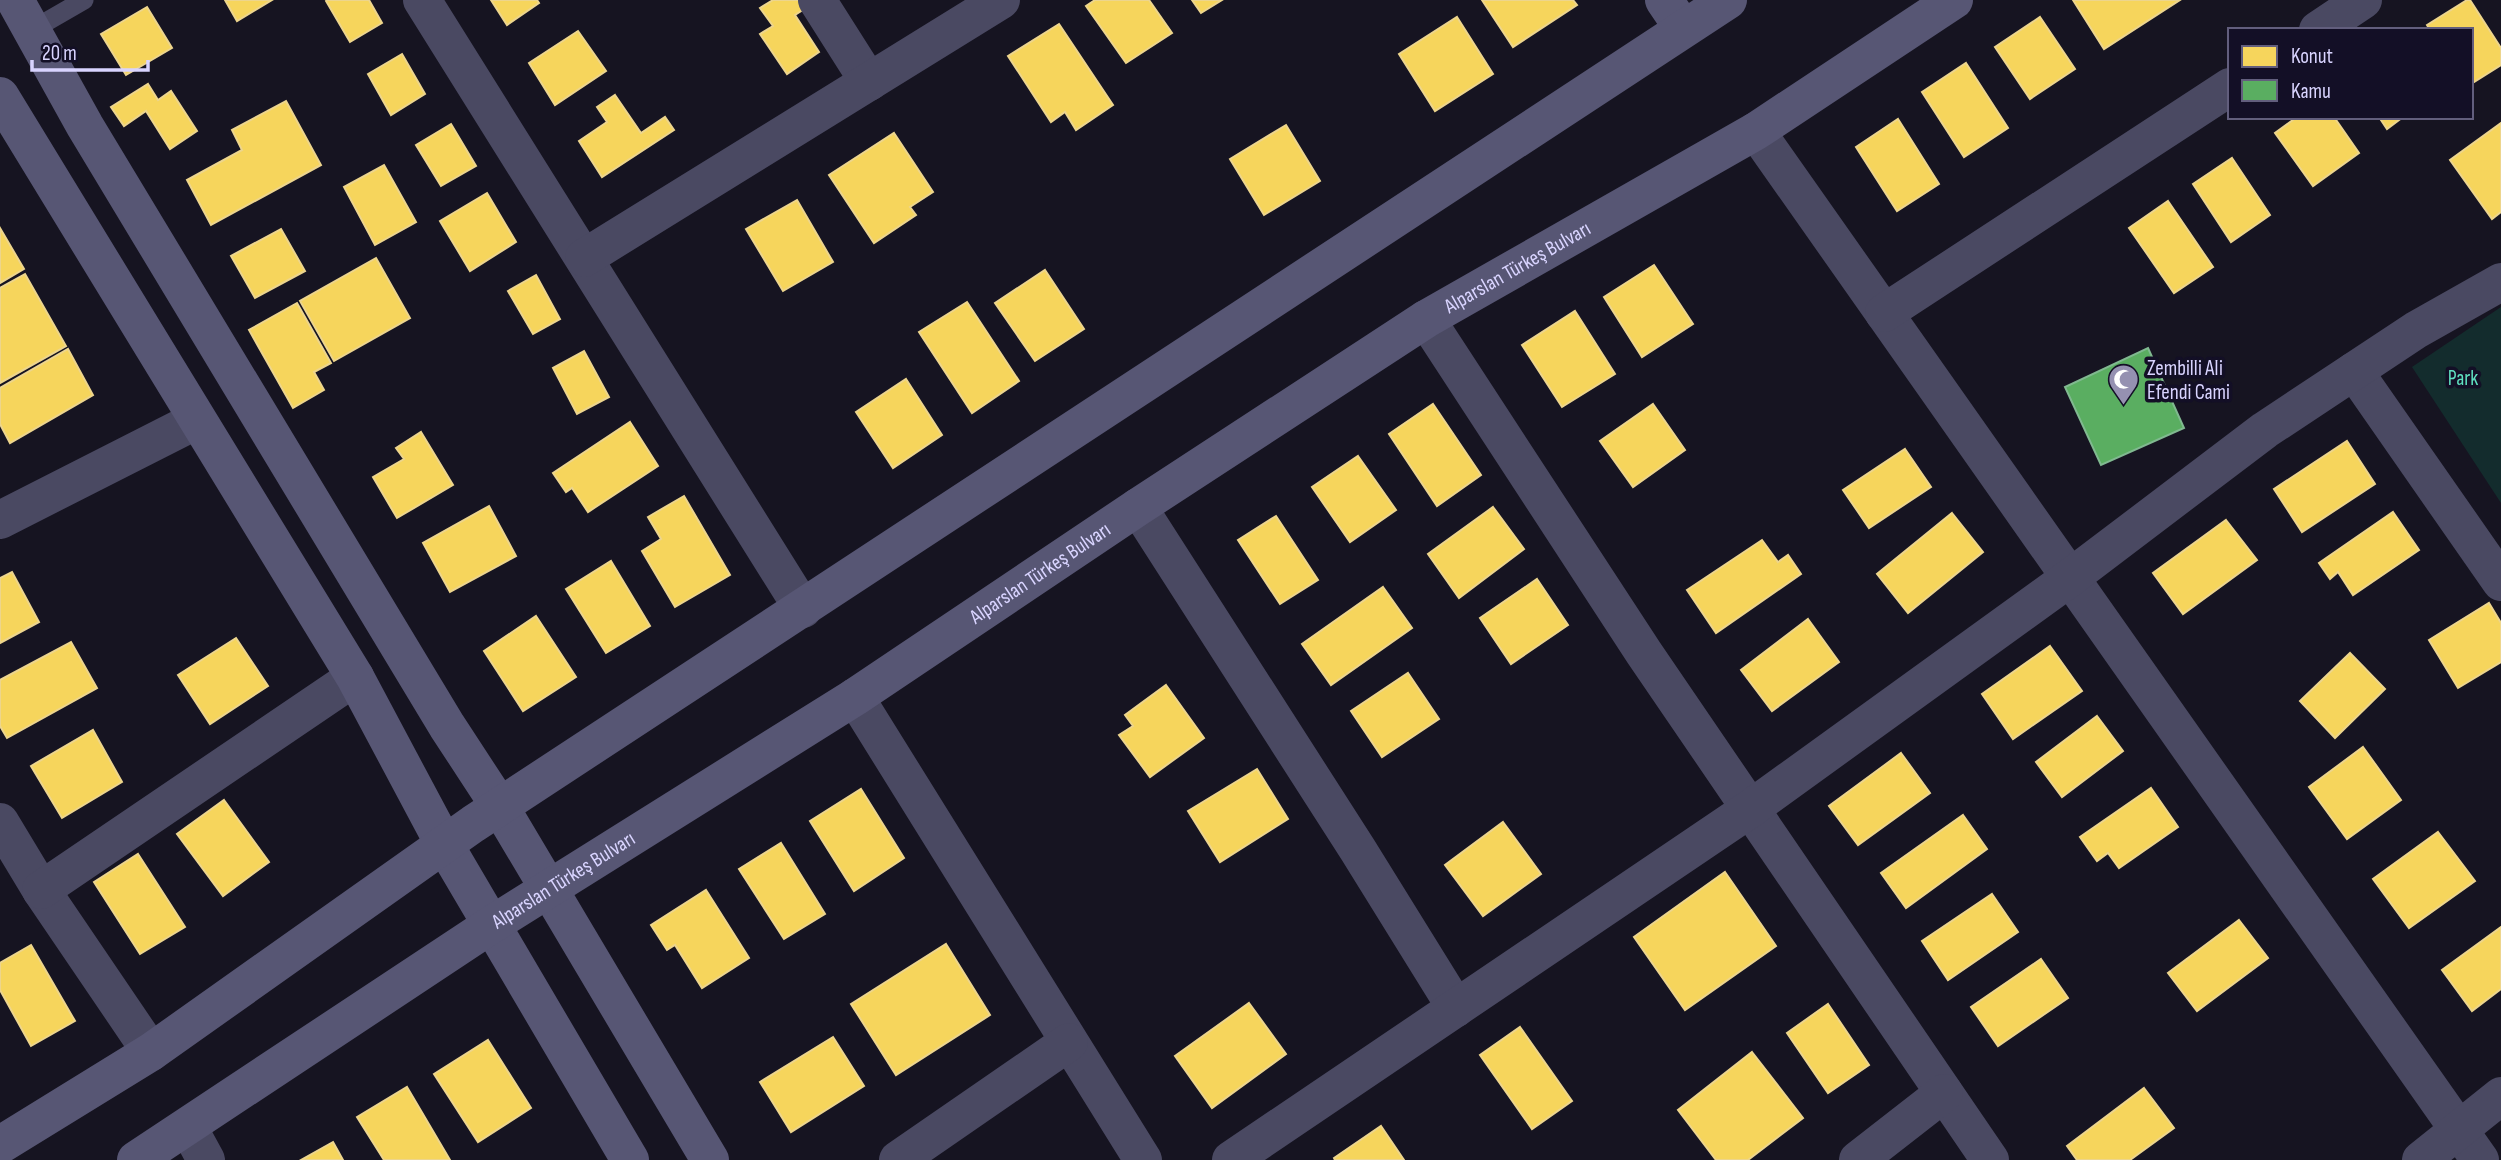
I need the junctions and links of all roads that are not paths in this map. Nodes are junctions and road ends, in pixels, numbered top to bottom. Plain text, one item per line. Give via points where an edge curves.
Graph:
1 (84, 0) edge
2 (422, 0) edge
3 (817, 0) edge
4 (1002, 0) edge
5 (1728, 0) edge
6 (1954, 0) edge
7 (2363, 0) edge
8 (1673, 14) edge
9 (24, 15) edge
10 (2321, 28) edge
11 (869, 82) junction
12 (2228, 88) edge
13 (0, 96) edge
14 (1756, 131) junction
15 (584, 258) junction
16 (2501, 282) edge
17 (1884, 313) junction
18 (1426, 319) junction
19 (2354, 371) junction
20 (197, 419) junction
21 (1138, 507) junction
22 (0, 520) edge
23 (2071, 578) junction
24 (2501, 582) edge
25 (803, 609) junction
26 (355, 677) junction
27 (855, 697) junction
28 (500, 807) junction
29 (1750, 809) junction
30 (0, 822) edge
31 (443, 844) junction
32 (548, 889) junction
33 (41, 890) junction
34 (491, 925) junction
35 (1456, 1008) junction
36 (1069, 1042) junction
37 (151, 1052) junction
38 (1944, 1093) junction
39 (2501, 1096) edge
40 (188, 1127) junction
41 (0, 1145) edge
42 (2470, 1145) edge
43 (136, 1160) edge
44 (206, 1160) edge
45 (630, 1160) edge
46 (710, 1160) edge
47 (898, 1160) edge
48 (1143, 1160) edge
49 (1231, 1160) edge
50 (1858, 1160) edge
51 (1990, 1160) edge
52 (2421, 1160) edge

1 - 9 lane
2 - 15 street
3 - 11 street
4 - 11 street
5 - 8 main road
6 - 14 main road, Alparslan Türkeş Bulvarı
7 - 10 street
8 - 25 main road
9 - 28 main road via 92,138
11 - 15 street
12 - 17 street
13 - 20 main road
14 - 17 street
14 - 18 main road, Alparslan Türkeş Bulvarı
15 - 25 street
16 - 19 street
17 - 23 street
18 - 21 main road, Alparslan Türkeş Bulvarı
18 - 29 street
19 - 23 street via 2265,430
19 - 24 street
20 - 22 street
20 - 26 main road
21 - 27 main road, Alparslan Türkeş Bulvarı
21 - 35 street
23 - 29 street
23 - 42 street
25 - 28 main road
26 - 31 main road
26 - 33 street
27 - 32 main road, Alparslan Türkeş Bulvarı
27 - 36 street
28 - 31 main road
28 - 32 main road
29 - 35 street
29 - 38 street
30 - 33 street
31 - 34 main road
31 - 37 main road
32 - 34 main road, Alparslan Türkeş Bulvarı
32 - 46 main road
33 - 37 street
34 - 40 main road, Alparslan Türkeş Bulvarı
34 - 45 main road
35 - 49 street
36 - 47 street
36 - 48 street
37 - 41 main road
38 - 50 street
38 - 51 street
39 - 42 street
40 - 43 main road, Alparslan Türkeş Bulvarı
40 - 44 street
42 - 52 street

